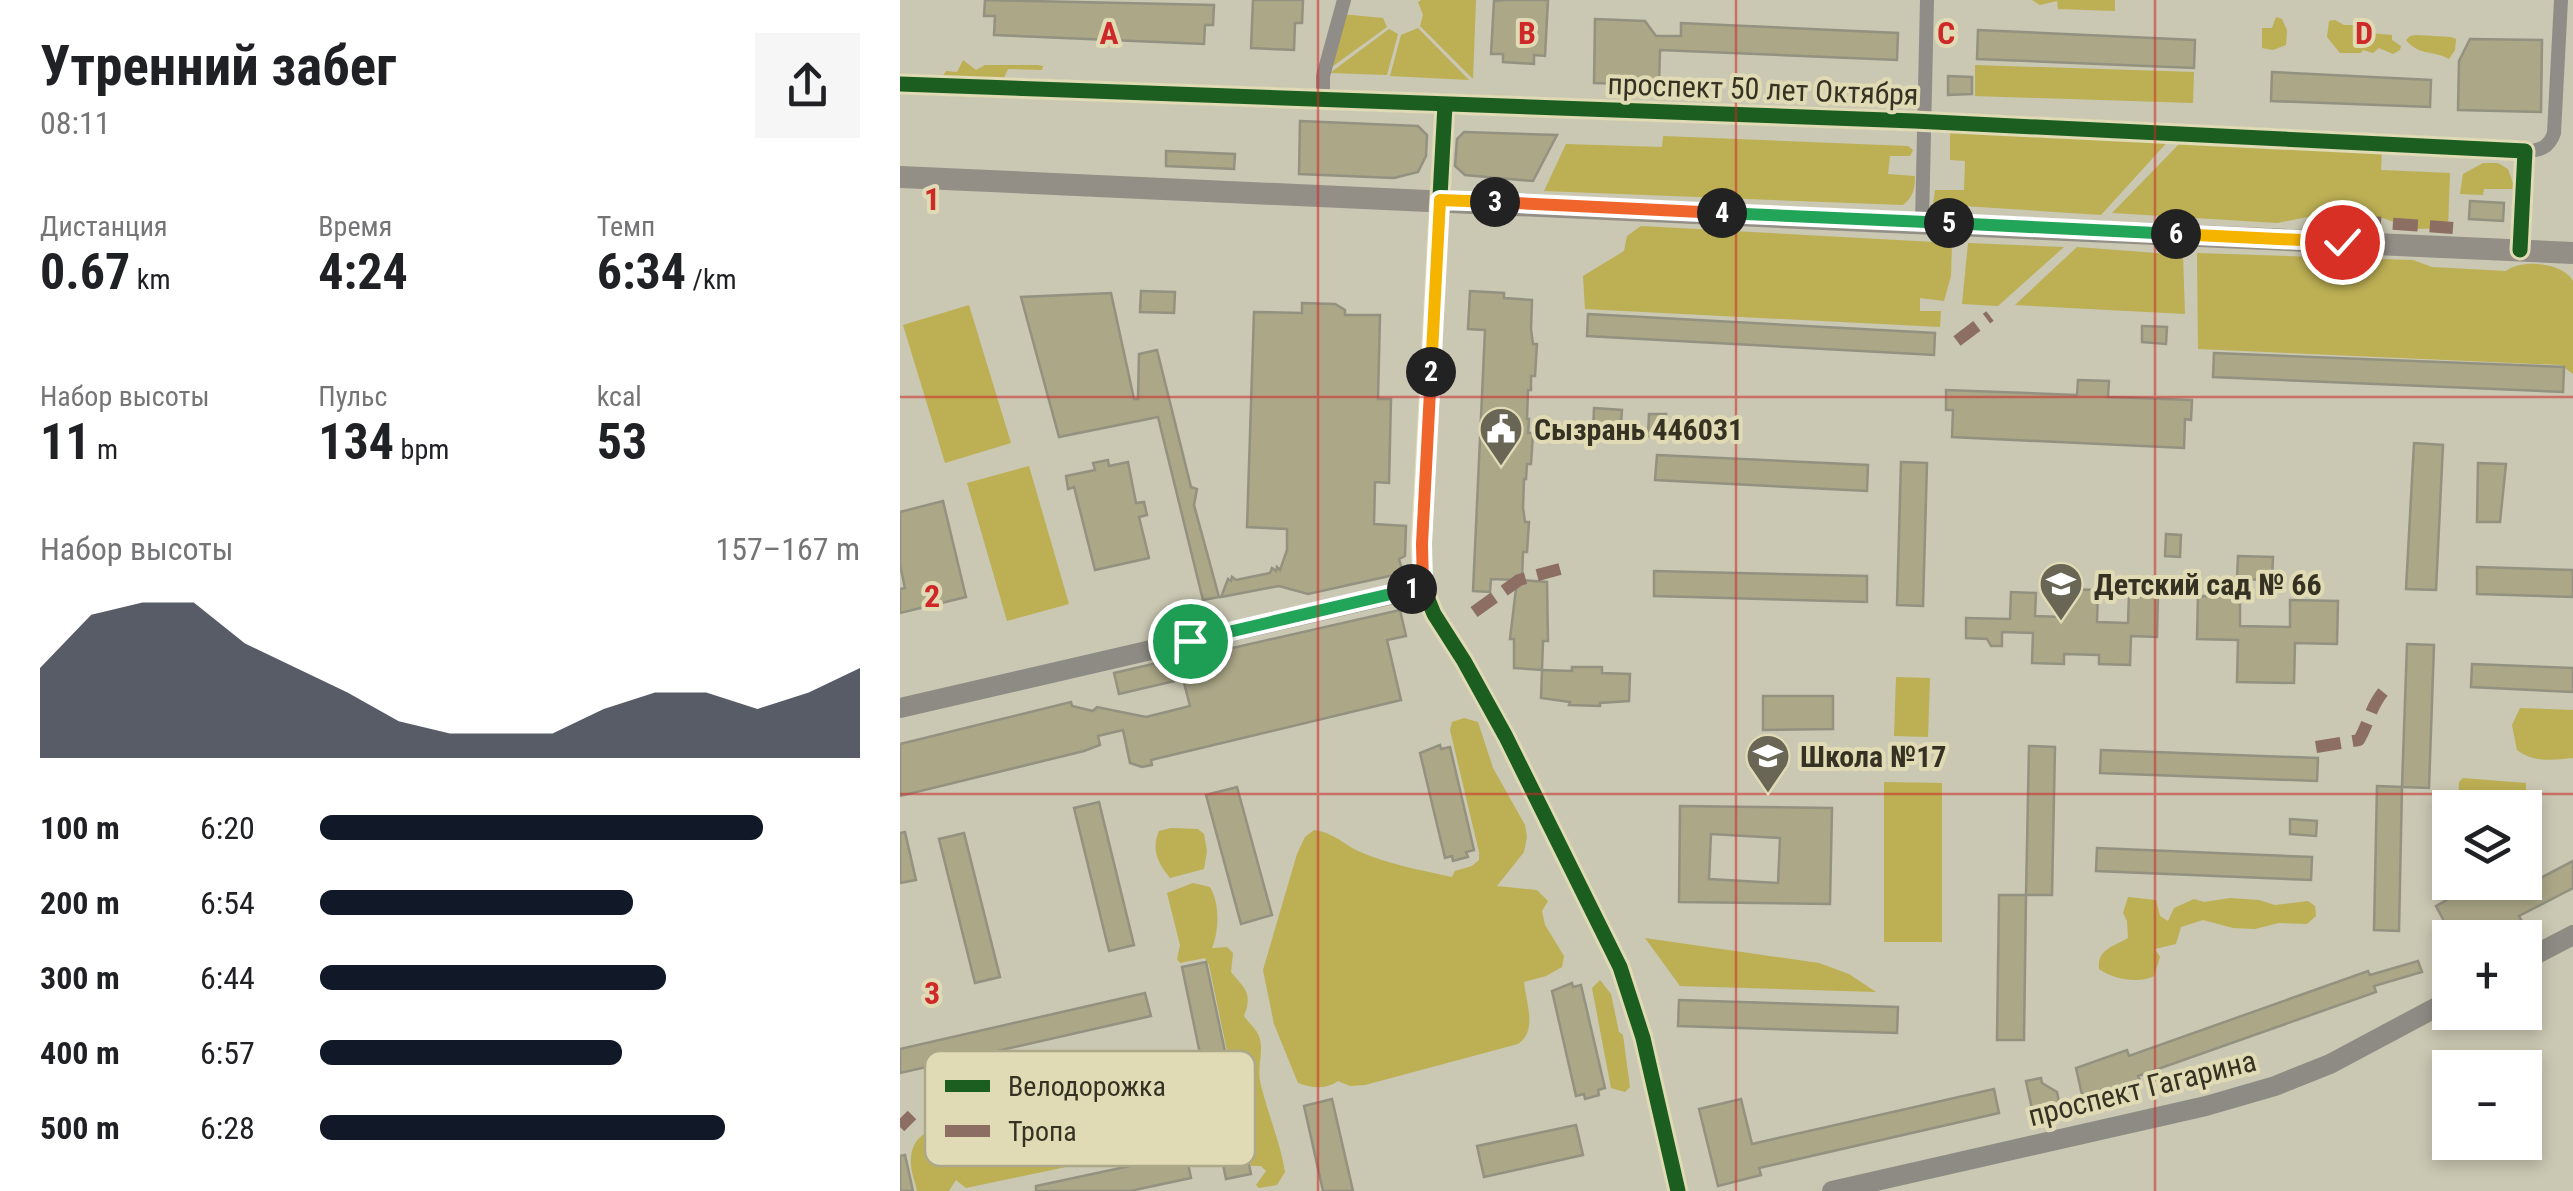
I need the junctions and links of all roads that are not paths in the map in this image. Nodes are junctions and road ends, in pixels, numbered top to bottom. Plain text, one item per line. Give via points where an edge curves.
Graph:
1 (1344, 0) edge
2 (1928, 0) edge
3 (2561, 0) edge
4 (900, 84) edge
5 (1323, 100) junction
6 (1445, 105) junction
7 (1925, 122) junction
8 (2525, 151) junction
9 (900, 177) edge
10 (1440, 200) junction
11 (1922, 222) junction
12 (2520, 250) junction
13 (2573, 253) edge
14 (1423, 587) junction
15 (900, 708) edge
16 (2573, 936) edge
17 (2542, 952) edge
18 (2432, 1010) edge
19 (1678, 1191) edge
20 (1832, 1191) edge

1 - 5 street
2 - 7 street
3 - 8 street via 2554,133 2542,148
4 - 5 street, проспект 50 лет Октября
5 - 6 street, проспект 50 лет Октября
6 - 7 street, проспект 50 лет Октября
6 - 10 street
7 - 8 street, проспект 50 лет Октября
7 - 11 street
8 - 12 street
9 - 10 main road
10 - 11 main road
10 - 14 street
11 - 12 main road
12 - 13 main road
14 - 15 street
14 - 19 street via 1620,966
16 - 17 street
18 - 20 street, проспект Гагарина via 2275,1086

